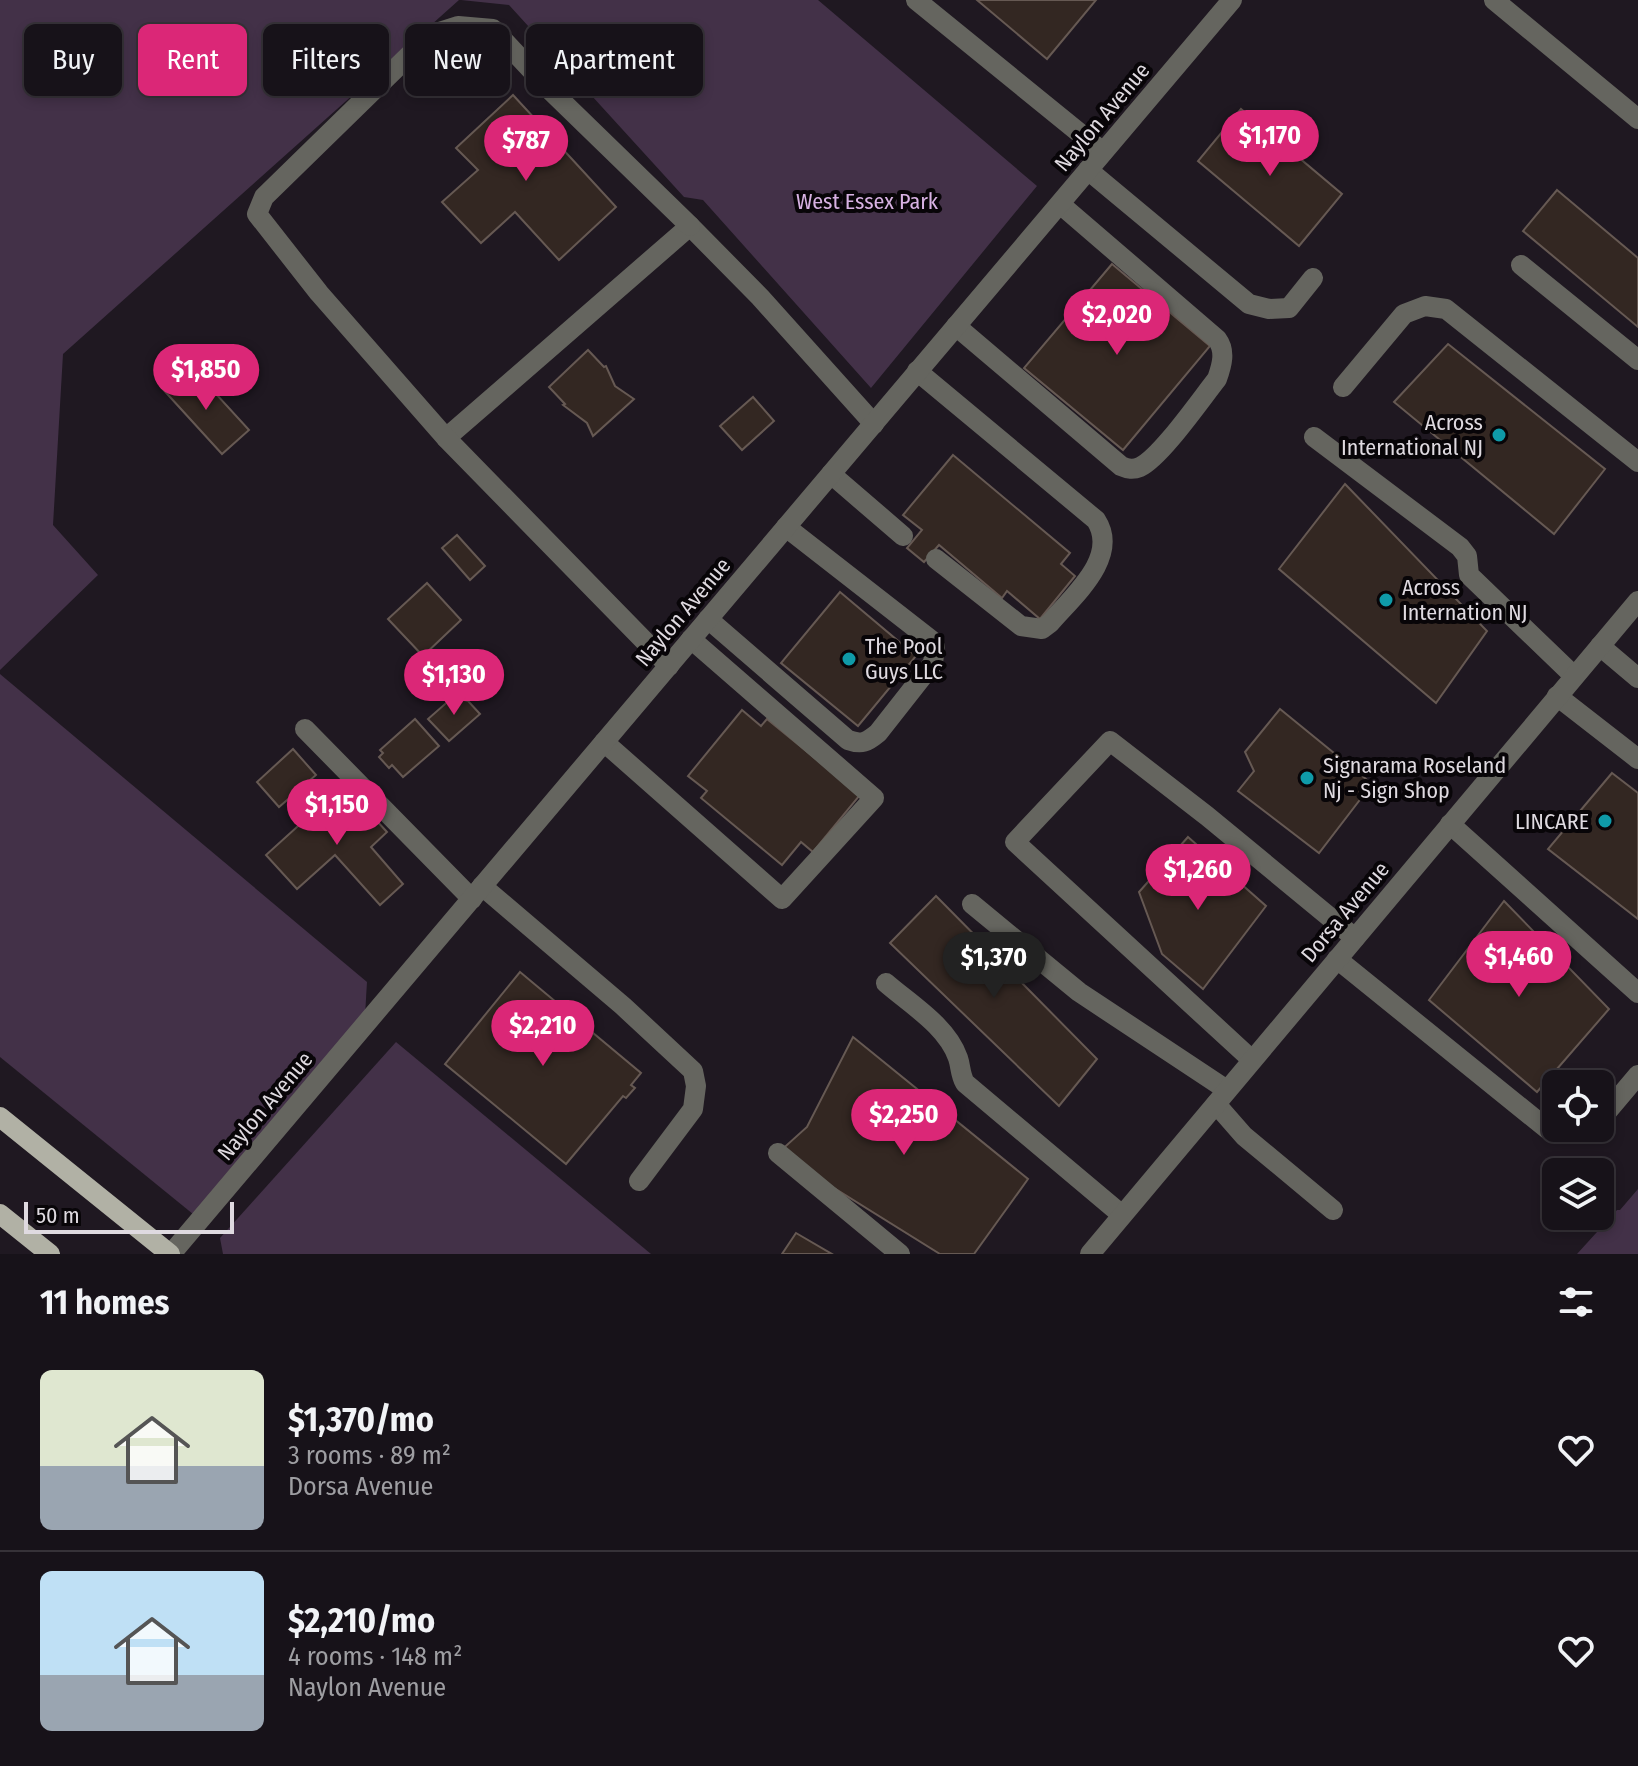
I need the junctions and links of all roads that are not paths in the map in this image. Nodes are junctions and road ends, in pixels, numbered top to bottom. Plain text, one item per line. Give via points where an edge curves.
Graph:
1 (916, 0) edge
2 (1494, 0) edge
3 (1223, 3) edge
4 (1638, 119) edge
5 (1103, 152) junction
6 (1088, 170) junction
7 (1060, 204) junction
8 (690, 226) junction
9 (1521, 265) dead end
10 (1313, 278) dead end
11 (956, 326) junction
12 (1638, 360) edge
13 (917, 371) junction
14 (1343, 387) dead end
15 (874, 424) junction
16 (1314, 437) dead end
17 (446, 438) junction
18 (1638, 462) edge
19 (831, 474) junction
20 (786, 527) junction
21 (903, 536) dead end
22 (936, 559) dead end
23 (1638, 601) edge
24 (708, 619) junction
25 (691, 639) junction
26 (1600, 646) junction
27 (669, 666) junction
28 (1574, 676) junction
29 (1638, 678) edge
30 (1557, 696) junction
31 (305, 729) dead end
32 (604, 742) junction
33 (1638, 759) edge
34 (1450, 824) junction
35 (477, 892) junction
36 (972, 904) dead end
37 (1355, 938) junction
38 (1337, 959) junction
39 (886, 983) dead end
40 (1638, 993) edge
41 (1252, 1060) junction
42 (1638, 1075) edge
43 (1222, 1097) junction
44 (1614, 1103) edge
45 (0, 1117) edge
46 (1542, 1125) edge
47 (778, 1153) dead end
48 (639, 1181) dead end
49 (1333, 1210) dead end
50 (0, 1214) edge
51 (1122, 1215) junction
52 (50, 1254) edge
53 (170, 1254) edge
54 (900, 1254) edge
55 (1090, 1254) edge

1 - 5 street
2 - 4 street
3 - 5 street, Naylon Avenue
5 - 6 street, Naylon Avenue
6 - 7 street, Naylon Avenue
6 - 10 street via 1249,304 1289,308
7 - 11 street, Naylon Avenue
7 - 11 street via 1222,348 1217,379 1152,458 1138,468 1121,466
8 - 15 street
8 - 17 street
8 - 17 street via 493,29 458,26 430,35 264,197 257,214
9 - 12 street
11 - 13 street, Naylon Avenue
13 - 15 street, Naylon Avenue
13 - 22 street via 1103,530 1100,561 1042,629 1021,626
14 - 18 street via 1404,314 1425,306 1446,309
15 - 19 street, Naylon Avenue
16 - 28 street via 1460,547 1469,575
17 - 27 street
19 - 20 street, Naylon Avenue
19 - 21 street
20 - 24 street, Naylon Avenue
20 - 24 street via 935,647 933,663 878,733 868,742 848,740
23 - 26 street, Dorsa Avenue
24 - 25 street, Naylon Avenue
25 - 27 street, Naylon Avenue
25 - 32 street via 874,798 782,899
26 - 28 street, Dorsa Avenue
26 - 29 street
27 - 32 street, Naylon Avenue
28 - 30 street, Dorsa Avenue
30 - 33 street
30 - 34 street, Dorsa Avenue
31 - 35 street
32 - 35 street, Naylon Avenue
34 - 37 street, Dorsa Avenue
34 - 40 street
35 - 48 street via 623,1006 693,1071 693,1109
35 - 53 street, Naylon Avenue
36 - 43 street via 1079,992
37 - 38 street, Dorsa Avenue
37 - 41 street via 1110,741 1015,842
38 - 41 street, Dorsa Avenue
38 - 46 street
39 - 51 street via 937,1027 958,1059 965,1083
41 - 43 street, Dorsa Avenue
42 - 44 street
43 - 49 street via 1244,1136
43 - 51 street, Dorsa Avenue
45 - 53 main road
47 - 54 street
50 - 52 main road
51 - 55 street, Dorsa Avenue

